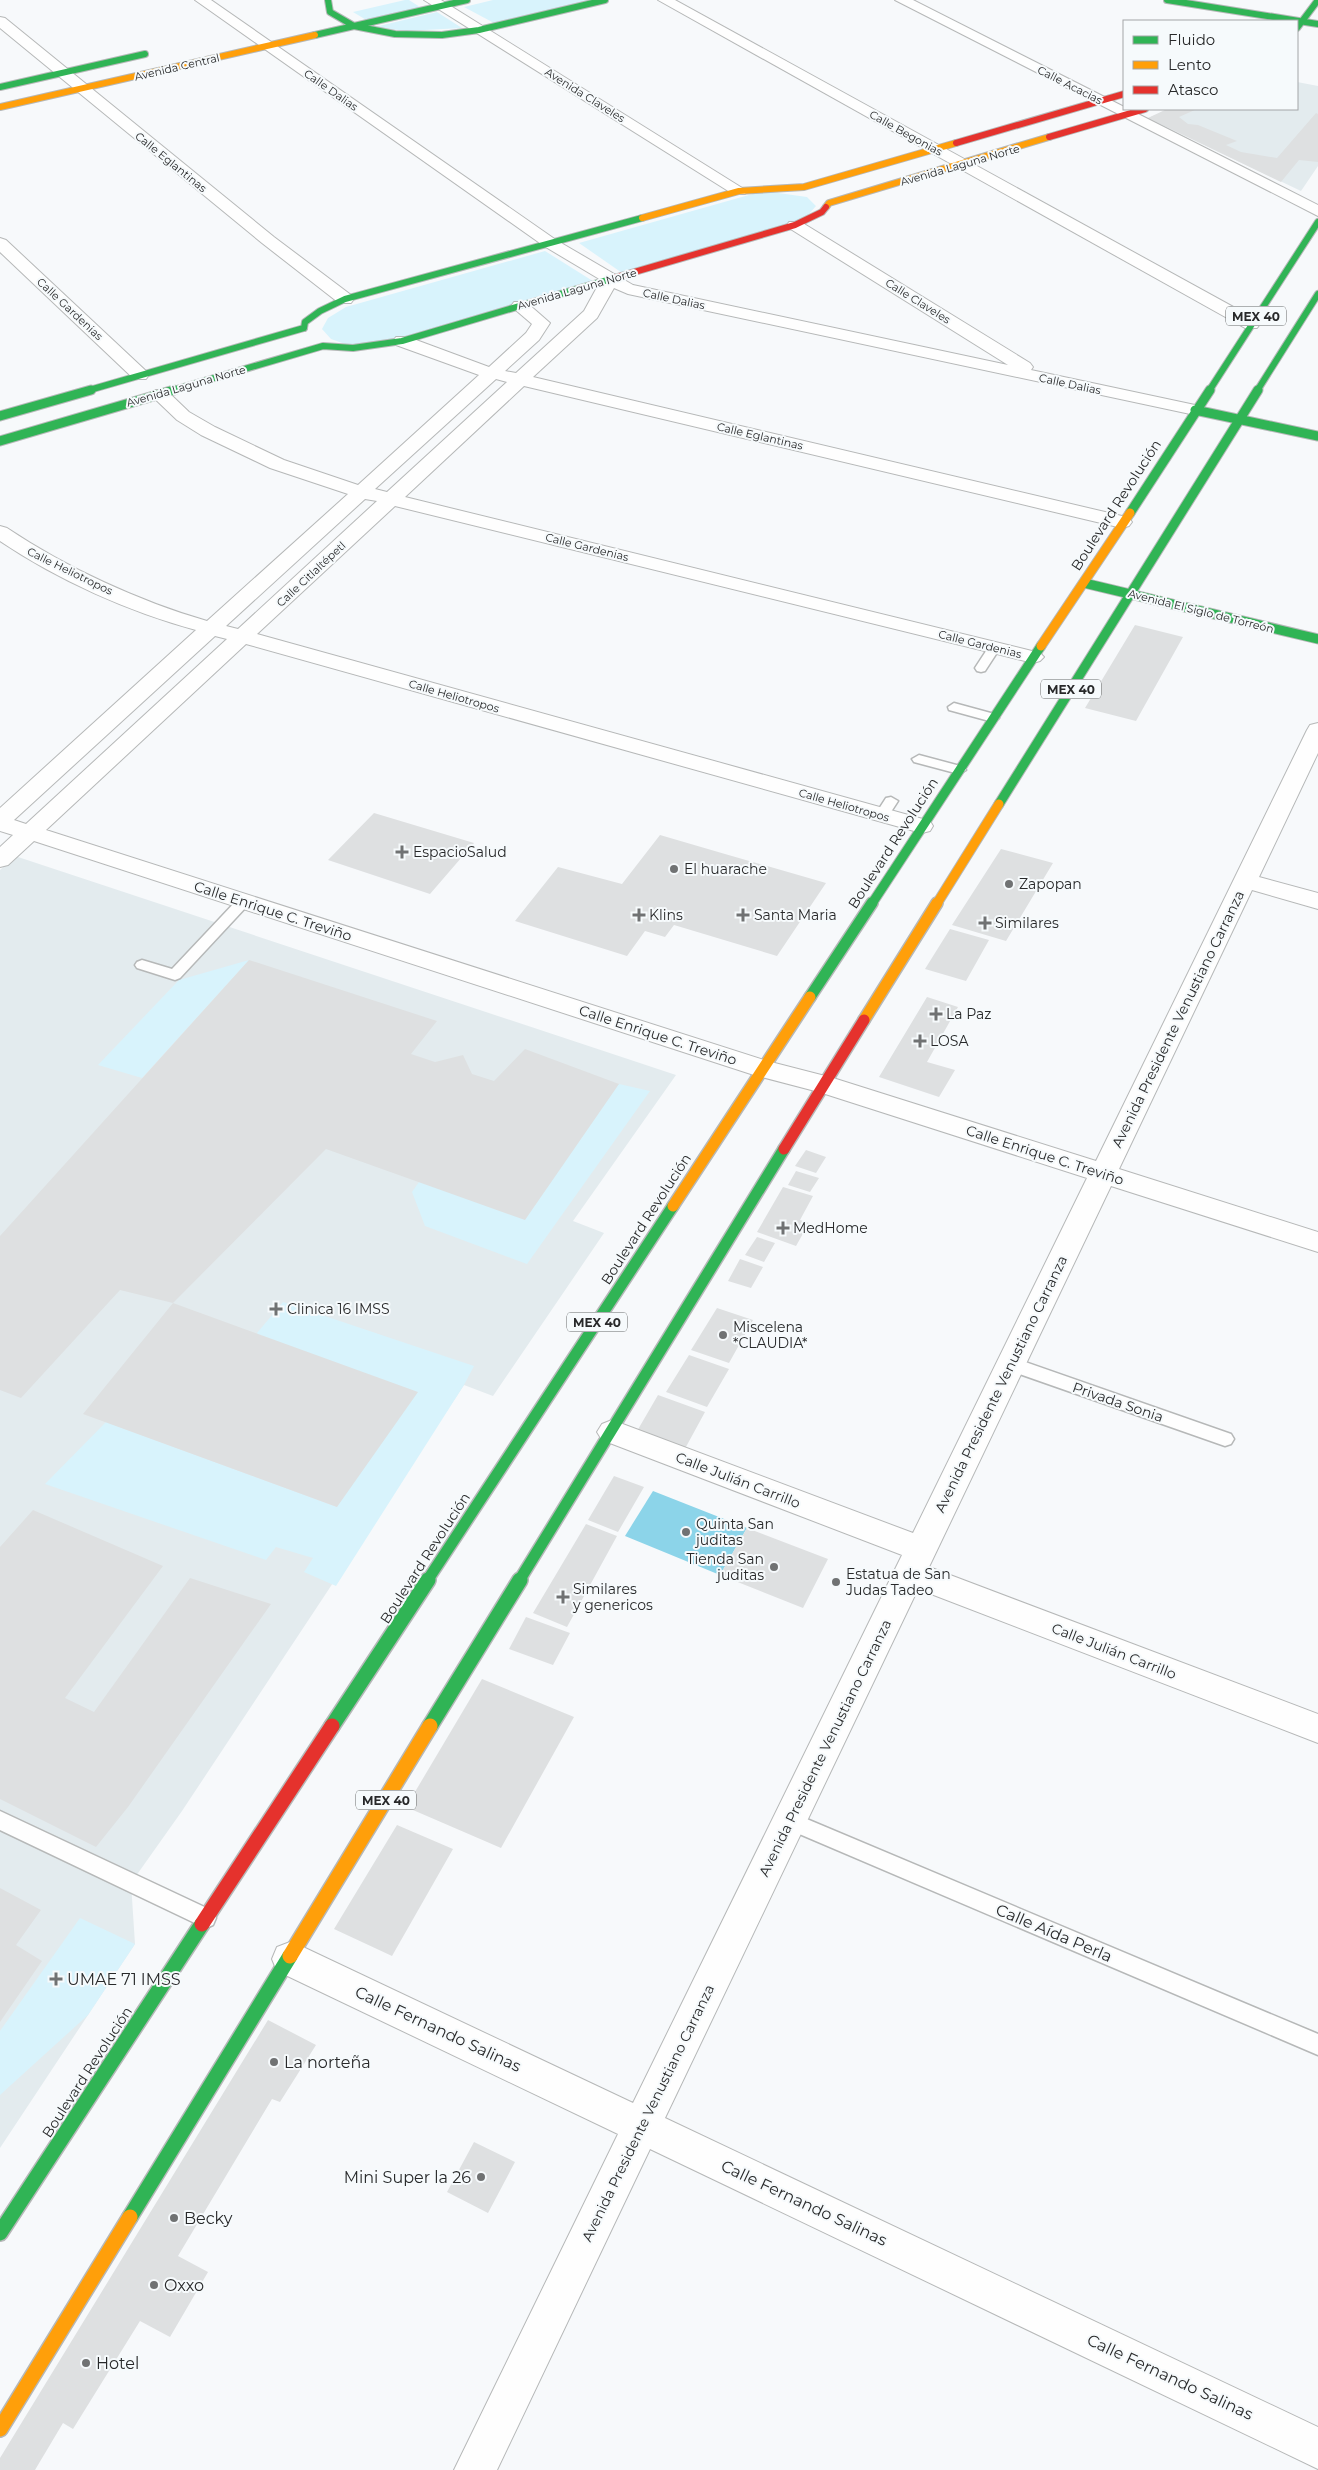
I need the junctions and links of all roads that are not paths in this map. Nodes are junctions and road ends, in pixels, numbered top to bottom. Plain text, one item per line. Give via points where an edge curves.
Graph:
1 (202, 0) edge
2 (328, 0) edge
3 (467, 0) edge
4 (605, 0) edge
5 (665, 0) edge
6 (902, 0) edge
7 (1167, 0) edge
8 (436, 3) edge
9 (1280, 3) dead end
10 (1296, 6) dead end
11 (1316, 6) edge
12 (348, 8) dead end
13 (326, 13) junction
14 (1266, 19) edge
15 (0, 21) edge
16 (1318, 24) edge
17 (1300, 25) edge
18 (354, 26) junction
19 (265, 27) dead end
20 (479, 30) junction
21 (246, 31) junction
22 (227, 36) dead end
23 (267, 46) junction
24 (159, 51) dead end
25 (62, 73) junction
26 (0, 87) edge
27 (81, 89) junction
28 (1123, 94) edge
29 (1101, 101) junction
30 (0, 107) edge
31 (1142, 110) edge
32 (1128, 115) junction
33 (934, 149) junction
34 (962, 164) junction
35 (804, 187) junction
36 (739, 191) junction
37 (829, 202) junction
38 (1318, 212) edge
39 (1318, 222) edge
40 (795, 225) junction
41 (0, 243) edge
42 (550, 243) junction
43 (610, 279) junction
44 (1318, 294) edge
45 (345, 299) junction
46 (520, 306) junction
47 (1251, 324) junction
48 (304, 328) junction
49 (402, 341) junction
50 (323, 346) junction
51 (492, 373) junction
52 (140, 375) junction
53 (1040, 377) junction
54 (521, 380) junction
55 (160, 394) junction
56 (1195, 410) junction
57 (0, 416) edge
58 (1240, 420) junction
59 (1318, 436) edge
60 (0, 441) edge
61 (362, 492) junction
62 (392, 499) junction
63 (1122, 522) junction
64 (0, 532) edge
65 (1084, 583) junction
66 (1131, 594) junction
67 (211, 628) junction
68 (242, 637) junction
69 (1318, 639) edge
70 (994, 648) junction
71 (1033, 657) junction
72 (981, 668) dead end
73 (954, 707) dead end
74 (993, 718) junction
75 (1318, 730) edge
76 (919, 759) dead end
77 (959, 770) junction
78 (0, 821) edge
79 (922, 826) junction
80 (30, 832) junction
81 (0, 860) edge
82 (1245, 881) junction
83 (1318, 901) edge
84 (244, 902) junction
85 (142, 964) dead end
86 (763, 1069) junction
87 (824, 1084) junction
88 (1103, 1173) junction
89 (1318, 1242) edge
90 (1011, 1364) junction
91 (612, 1432) junction
92 (1225, 1439) dead end
93 (915, 1561) junction
94 (1318, 1729) edge
95 (0, 1820) edge
96 (790, 1821) junction
97 (206, 1918) junction
98 (290, 1959) junction
99 (1318, 2045) edge
100 (642, 2126) junction
101 (0, 2234) edge
102 (0, 2429) edge
103 (1318, 2448) edge
104 (475, 2470) edge

1 - 21 street, Calle Dalias
2 - 13 main road
3 - 8 main road, Avenida Central
4 - 20 main road, Avenida Central
5 - 33 street, Calle Begonias
6 - 29 street, Calle Acacias
7 - 14 main road
8 - 18 main road, Avenida Central
8 - 20 street, Avenida Claveles
9 - 14 main road
10 - 11 main road
11 - 17 main road
12 - 13 main road
13 - 18 main road, Avenida Central
15 - 25 street, Calle Eglantinas
16 - 17 main road
18 - 20 main road, Avenida Central via 419,36
18 - 23 main road, Avenida Central
19 - 21 main road, Avenida Central
20 - 36 street, Avenida Claveles
21 - 22 main road, Avenida Central
21 - 23 street, Calle Dalias
23 - 27 main road, Avenida Central
23 - 42 street, Calle Dalias
24 - 25 main road, Avenida Central
25 - 26 main road, Avenida Central
25 - 27 street, Calle Eglantinas
27 - 30 main road, Avenida Central
27 - 45 street, Calle Eglantinas
28 - 29 main road, Avenida Laguna Norte
29 - 32 street, Calle Acacias
29 - 33 main road, Avenida Laguna Norte
31 - 32 main road, Avenida Laguna Norte
32 - 34 main road, Avenida Laguna Norte
32 - 38 street, Calle Acacias
33 - 34 street, Calle Begonias
33 - 35 main road, Avenida Laguna Norte
34 - 37 main road, Avenida Laguna Norte
34 - 47 street, Calle Begonias
35 - 36 main road, Avenida Laguna Norte
35 - 37 main road
36 - 42 main road, Avenida Laguna Norte
37 - 40 main road, Avenida Laguna Norte via 822,212
39 - 47 main road, Boulevard Revolución / MEX 40
40 - 43 main road, Avenida Laguna Norte
40 - 53 street, Calle Claveles
41 - 52 street, Calle Gardenias
42 - 43 street, Calle Dalias
42 - 45 main road, Avenida Laguna Norte
43 - 46 main road, Avenida Laguna Norte
43 - 53 street, Calle Dalias via 628,289
43 - 54 street, Calle Citlaltépetl via 591,314
44 - 58 main road, MEX 40
45 - 48 main road, Avenida Laguna Norte via 320,311 305,322
46 - 49 main road, Avenida Laguna Norte
46 - 51 street, Calle Citlaltépetl via 540,323 538,329
47 - 56 main road, Boulevard Revolución / MEX 40
48 - 50 main road
48 - 52 main road, Avenida Laguna Norte
49 - 50 main road, Avenida Laguna Norte via 366,348
49 - 51 street, Calle Eglantinas
50 - 55 main road, Avenida Laguna Norte
51 - 54 street, Calle Eglantinas
51 - 61 street, Calle Citlaltépetl
52 - 57 main road, Avenida Laguna Norte
53 - 56 street, Calle Dalias
54 - 62 street, Calle Citlaltépetl
54 - 63 street, Calle Eglantinas
55 - 60 main road, Avenida Laguna Norte
55 - 61 street, Calle Gardenias via 183,416 254,454
56 - 58 main road
56 - 63 main road, Boulevard Revolución / MEX 40
58 - 59 main road
58 - 66 main road, MEX 40
61 - 62 street, Calle Gardenias
61 - 67 street, Calle Citlaltépetl
62 - 68 street, Calle Citlaltépetl
62 - 70 street, Calle Gardenias
63 - 65 main road, Boulevard Revolución / MEX 40
64 - 67 street, Calle Heliotropos via 39,558 90,583 182,620
65 - 66 main road, Avenida El Siglo de Torreón
65 - 71 main road, Boulevard Revolución / MEX 40
66 - 69 main road, Avenida El Siglo de Torreón
66 - 87 main road, MEX 40
67 - 68 street, Calle Heliotropos
67 - 78 street, Calle Citlaltépetl
68 - 79 street, Calle Heliotropos via 886,808
68 - 80 street, Calle Citlaltépetl
70 - 71 street, Calle Gardenias
70 - 72 lane
71 - 74 main road, Boulevard Revolución / MEX 40
73 - 74 lane
74 - 77 main road, Boulevard Revolución / MEX 40
75 - 82 street, Avenida Presidente Venustiano Carranza
76 - 77 lane
77 - 79 main road, Boulevard Revolución / MEX 40
78 - 80 street, Calle Enrique C. Treviño
79 - 86 main road, Boulevard Revolución / MEX 40
80 - 81 street, Calle Citlaltépetl
80 - 84 street, Calle Enrique C. Treviño
82 - 83 street
82 - 88 street, Avenida Presidente Venustiano Carranza
84 - 85 lane via 175,975
84 - 86 street, Calle Enrique C. Treviño
86 - 87 street, Calle Enrique C. Treviño
86 - 97 main road, Boulevard Revolución / MEX 40
87 - 88 street, Calle Enrique C. Treviño
87 - 91 main road, MEX 40
88 - 89 street, Calle Enrique C. Treviño
88 - 90 street, Avenida Presidente Venustiano Carranza
90 - 92 lane, Privada Sonia
90 - 93 street, Avenida Presidente Venustiano Carranza
91 - 93 street, Calle Julián Carrillo
91 - 98 main road, MEX 40
93 - 94 street, Calle Julián Carrillo
93 - 96 street, Avenida Presidente Venustiano Carranza
95 - 97 lane
96 - 99 lane, Calle Aída Perla
96 - 100 street, Avenida Presidente Venustiano Carranza
97 - 101 main road, Boulevard Revolución / MEX 40
98 - 100 street, Calle Fernando Salinas
98 - 102 main road, MEX 40
100 - 103 street, Calle Fernando Salinas
100 - 104 street, Avenida Presidente Venustiano Carranza

